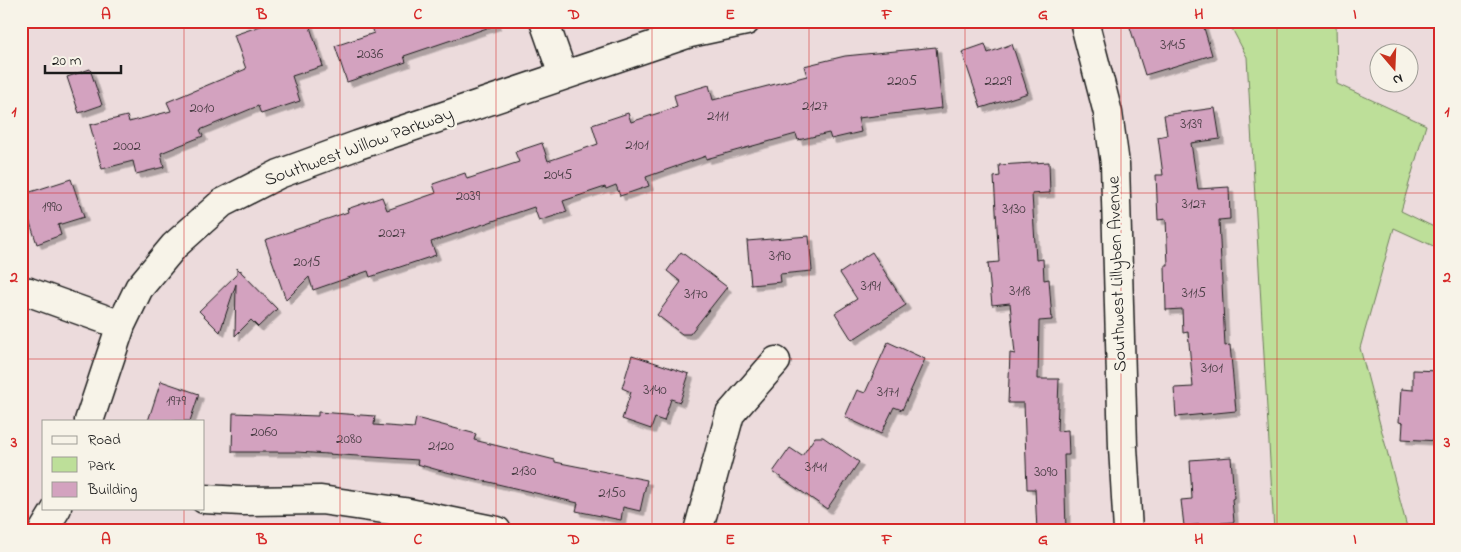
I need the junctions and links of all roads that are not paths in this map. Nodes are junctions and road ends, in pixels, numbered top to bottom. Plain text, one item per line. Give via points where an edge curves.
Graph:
1 (544, 21) edge
2 (746, 21) edge
3 (1084, 21) edge
4 (564, 75) junction
5 (21, 291) edge
6 (121, 325) junction
7 (776, 361) dead end
8 (89, 420) edge
9 (205, 499) edge
10 (56, 510) edge
11 (43, 531) edge
12 (497, 531) edge
13 (698, 531) edge
14 (1128, 531) edge

1 - 4 street
2 - 4 street, Southwest Willow Parkway via 690,33
3 - 14 street, Southwest Lillyben Avenue via 1108,113 1114,164
4 - 6 street, Southwest Willow Parkway via 279,174 222,203 162,260 139,288
5 - 6 street
6 - 8 street, Southwest Willow Parkway
7 - 13 street via 730,414
9 - 12 street via 321,500 404,512
10 - 11 street

